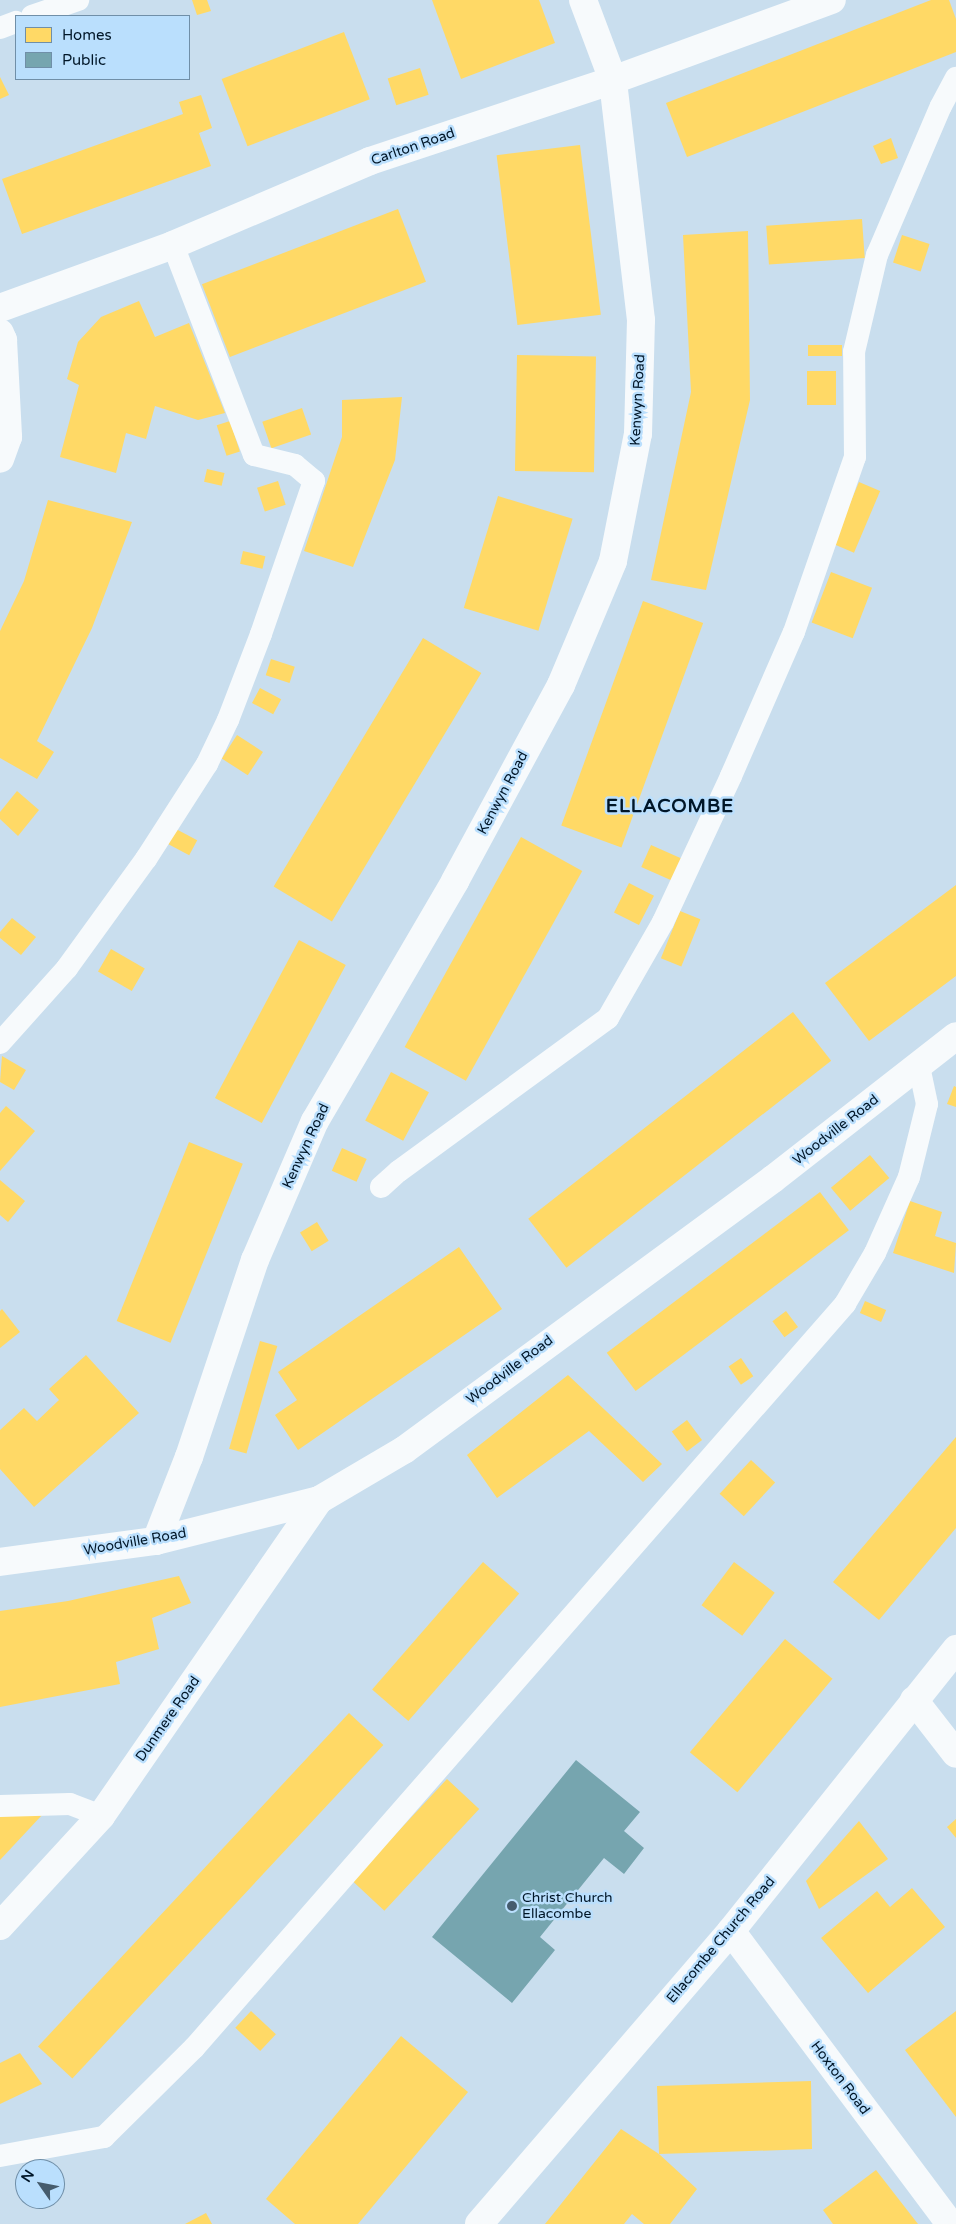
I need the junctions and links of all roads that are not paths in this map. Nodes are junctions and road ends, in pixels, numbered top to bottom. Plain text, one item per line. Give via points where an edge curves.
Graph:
1 (78, 0) edge
2 (583, 0) edge
3 (832, 0) edge
4 (35, 15) edge
5 (15, 22) edge
6 (0, 28) edge
7 (956, 78) edge
8 (613, 80) junction
9 (173, 244) junction
10 (0, 308) edge
11 (0, 333) edge
12 (0, 459) edge
13 (956, 1036) edge
14 (0, 1043) edge
15 (919, 1065) junction
16 (382, 1187) dead end
17 (320, 1500) junction
18 (156, 1541) junction
19 (0, 1562) edge
20 (956, 1649) edge
21 (914, 1700) junction
22 (956, 1754) edge
23 (0, 1806) edge
24 (101, 1816) junction
25 (0, 1926) edge
26 (731, 1931) junction
27 (0, 2156) edge
28 (479, 2224) edge
29 (950, 2224) edge

1 - 4 lane
2 - 8 street, Kenwyn Road
3 - 8 street, Carlton Road
5 - 6 lane
7 - 16 lane via 877,255 854,352 855,457 797,623 731,776 662,922 608,1018 399,1170
8 - 9 street, Carlton Road via 370,161
8 - 18 street, Kenwyn Road via 642,320 638,434 613,561 560,686 455,881 314,1121 255,1260 189,1457
9 - 10 street, Carlton Road
9 - 14 lane via 254,454 295,465 314,481 241,686 207,764 146,859 67,968
11 - 12 street via 8,437
13 - 15 street, Woodville Road
15 - 17 street, Woodville Road via 773,1179 404,1450
15 - 27 lane via 927,1104 909,1177 876,1253 845,1304 194,2048 104,2137
17 - 18 street, Woodville Road
17 - 24 street, Dunmere Road
18 - 19 street, Woodville Road
20 - 21 street, Ellacombe Church Road
21 - 22 street
21 - 26 street, Ellacombe Church Road
23 - 24 lane via 70,1804
24 - 25 street, Dunmere Road
26 - 28 street, Ellacombe Church Road
26 - 29 street, Hoxton Road

